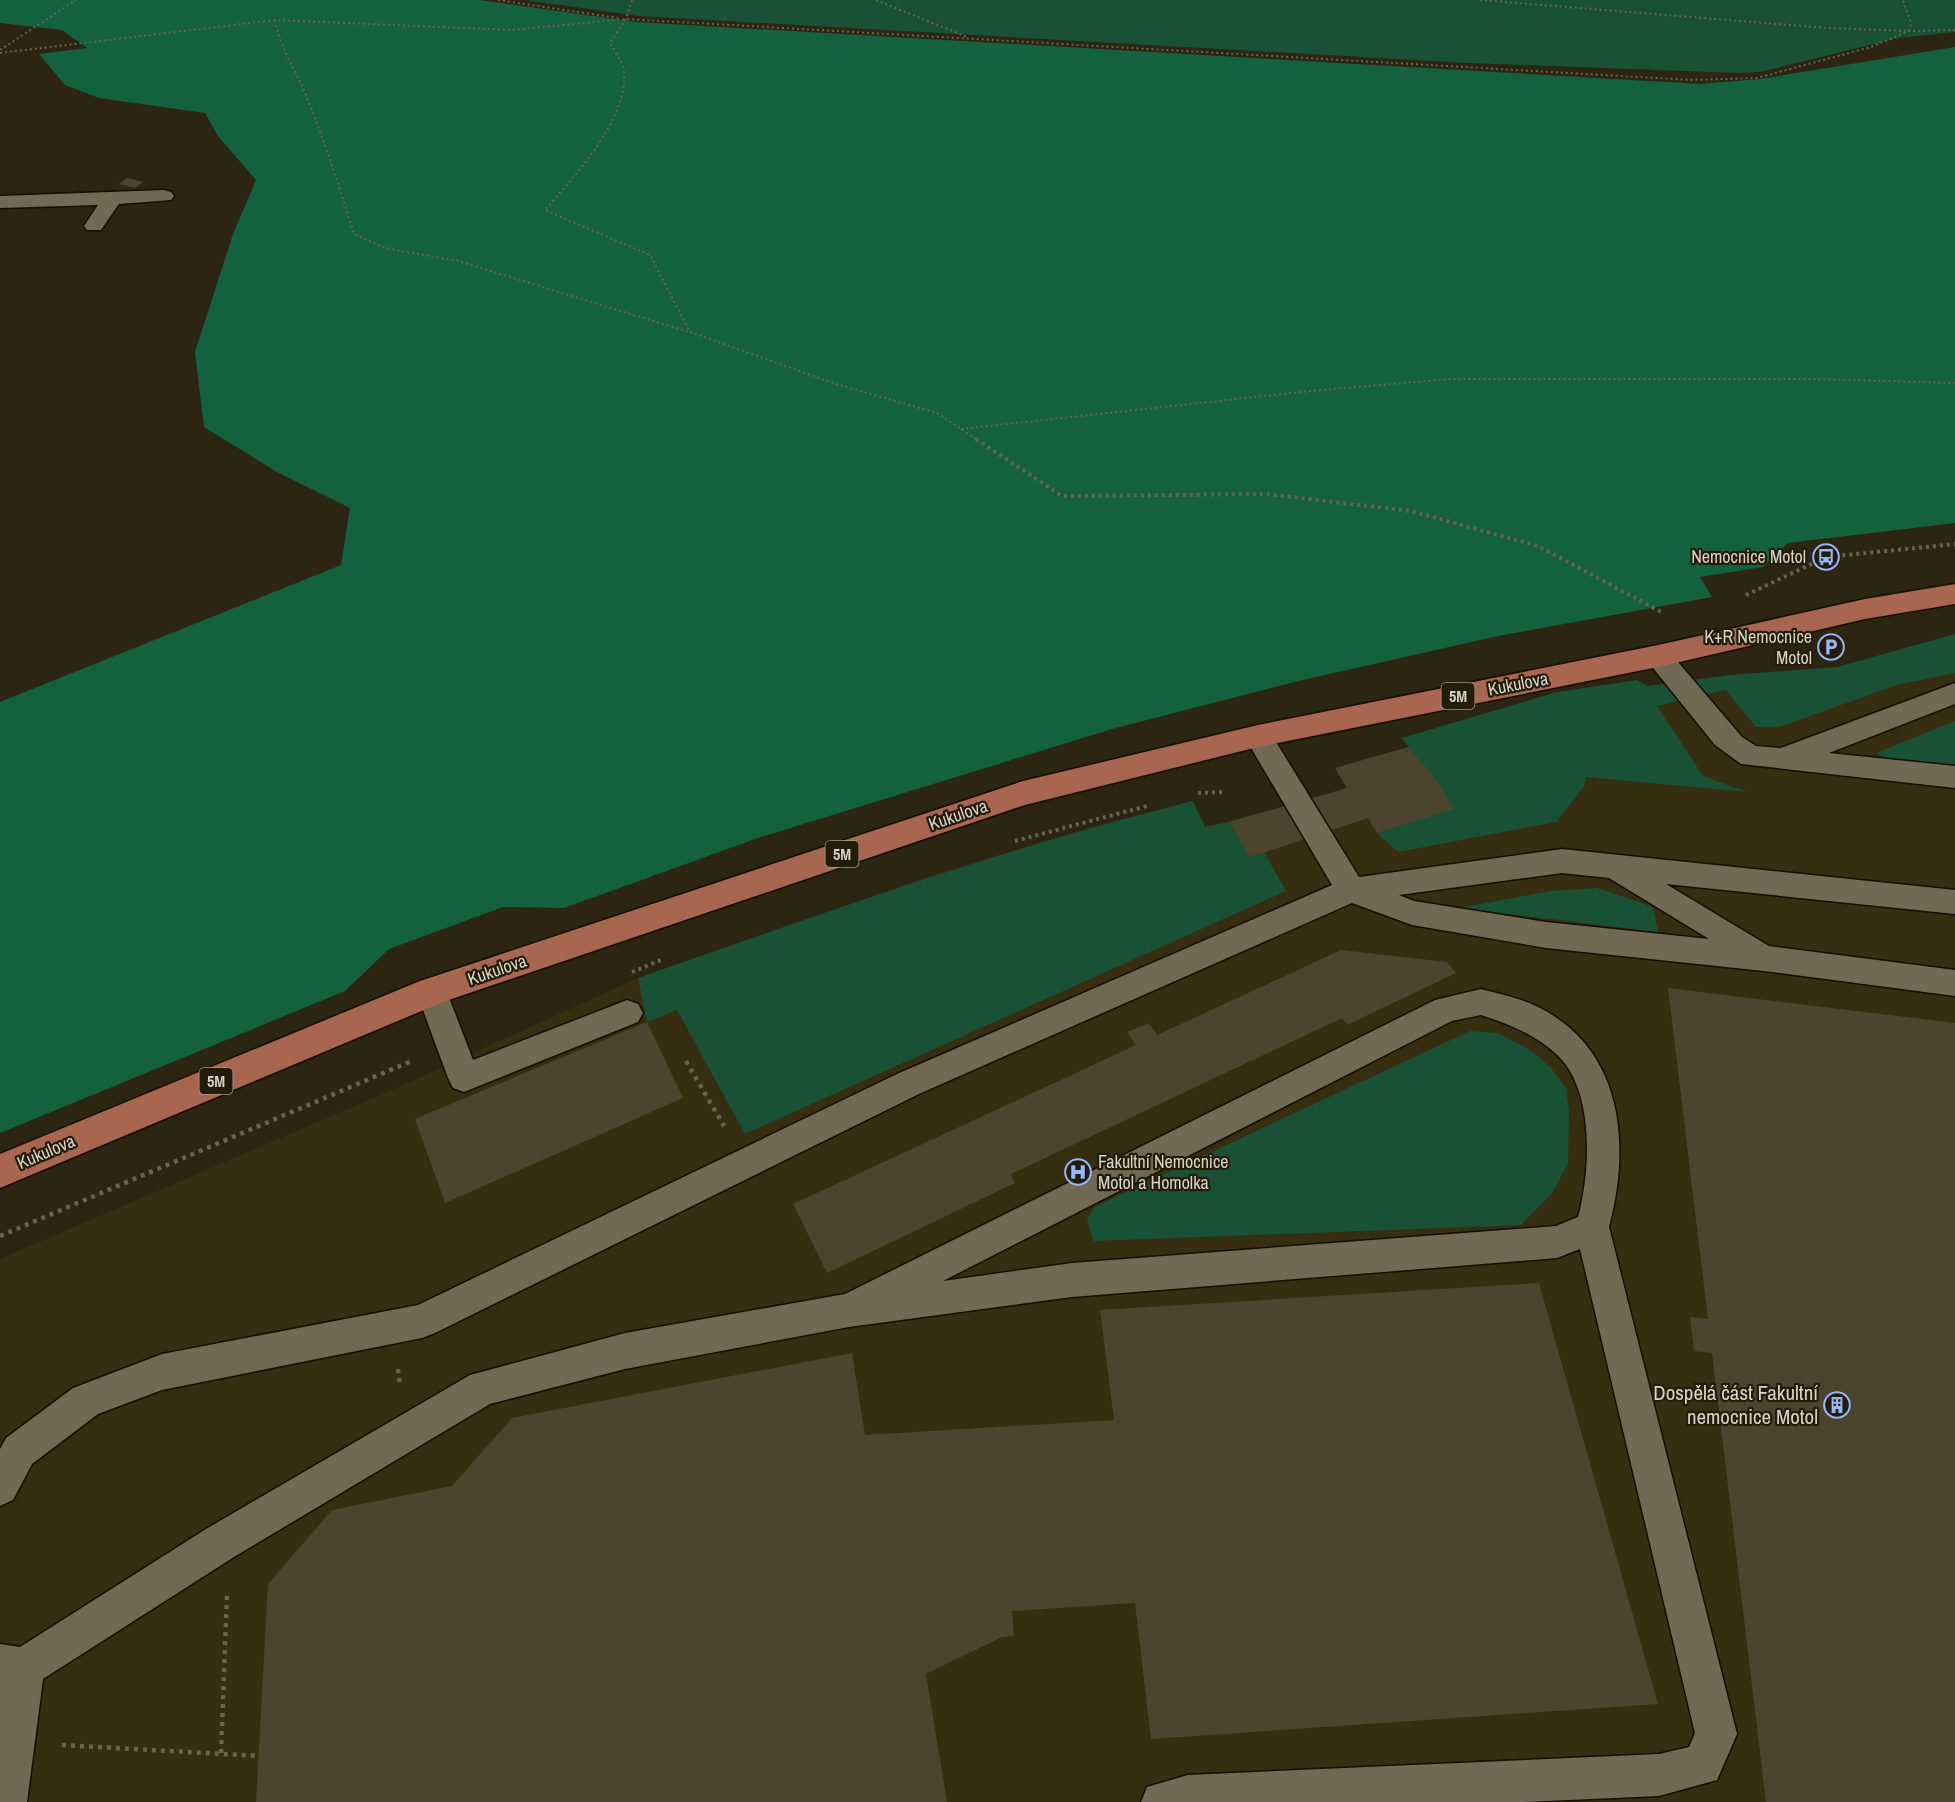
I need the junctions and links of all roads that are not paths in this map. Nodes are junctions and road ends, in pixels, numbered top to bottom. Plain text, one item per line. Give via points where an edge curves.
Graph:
1 (164, 196) dead end
2 (113, 198) junction
3 (0, 202) edge
4 (94, 226) dead end
5 (1955, 594) edge
6 (1658, 656) junction
7 (1955, 693) edge
8 (1258, 736) junction
9 (1768, 759) junction
10 (1955, 777) edge
11 (1614, 867) junction
12 (1351, 890) junction
13 (1955, 902) edge
14 (1764, 958) junction
15 (1955, 983) edge
16 (432, 991) junction
17 (627, 1012) dead end
18 (0, 1172) edge
19 (1592, 1227) junction
20 (849, 1310) junction
21 (0, 1487) edge
22 (12, 1666) edge
23 (6, 1802) edge
24 (1162, 1802) edge

1 - 2 lane
2 - 3 lane
2 - 4 lane
5 - 6 main road, Kukulova / 5M via 1865,609
6 - 8 main road, Kukulova / 5M
6 - 9 lane via 1734,748
7 - 9 lane via 1900,712 1829,744
8 - 12 lane
8 - 16 main road, Kukulova / 5M via 1023,793
9 - 10 lane
11 - 12 lane via 1562,861
11 - 13 lane
11 - 14 lane
12 - 14 lane via 1412,913 1546,935
12 - 21 lane via 908,1084 422,1321 162,1372 86,1401 19,1451
14 - 15 lane
16 - 17 lane via 464,1078
16 - 18 main road, Kukulova / 5M
19 - 20 lane via 1557,1242 1072,1280
19 - 20 lane via 1601,1194 1604,1136 1592,1079 1568,1043 1527,1016 1482,1002 1446,1009
19 - 24 lane via 1716,1734 1702,1765 1659,1775 1188,1796
20 - 22 lane via 625,1351 483,1388
22 - 23 lane via 14,1742

